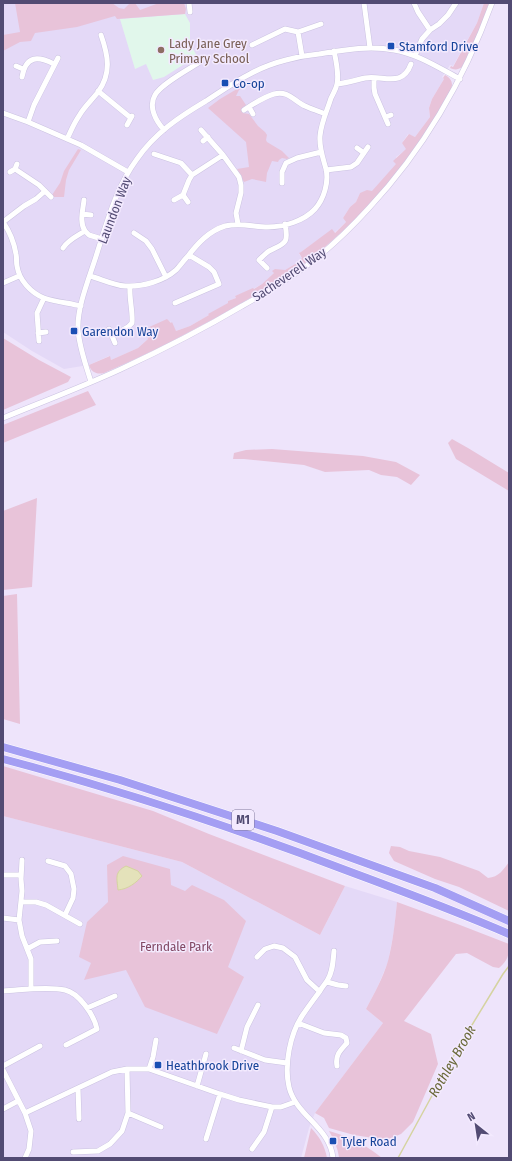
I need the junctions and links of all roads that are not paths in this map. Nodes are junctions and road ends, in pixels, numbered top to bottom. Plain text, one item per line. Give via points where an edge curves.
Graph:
1 (189, 3) edge
2 (364, 3) edge
3 (414, 3) edge
4 (456, 3) edge
5 (492, 3) edge
6 (190, 12) dead end
7 (321, 24) dead end
8 (430, 30) junction
9 (298, 32) junction
10 (101, 35) dead end
11 (110, 39) dead end
12 (103, 41) junction
13 (252, 45) dead end
14 (370, 48) junction
15 (334, 51) junction
16 (302, 56) junction
17 (415, 56) junction
18 (58, 58) dead end
19 (200, 62) dead end
20 (54, 64) junction
21 (411, 64) dead end
22 (16, 66) dead end
23 (23, 69) junction
24 (22, 76) dead end
25 (374, 78) junction
26 (460, 79) junction
27 (337, 84) junction
28 (98, 92) junction
29 (249, 107) junction
30 (244, 110) dead end
31 (3, 113) edge
32 (252, 114) dead end
33 (325, 114) junction
34 (28, 122) junction
35 (388, 124) dead end
36 (127, 125) dead end
37 (164, 130) junction
38 (201, 130) dead end
39 (208, 137) junction
40 (67, 139) junction
41 (203, 141) dead end
42 (368, 147) dead end
43 (358, 148) dead end
44 (321, 152) junction
45 (364, 153) junction
46 (154, 154) dead end
47 (223, 155) junction
48 (160, 156) junction
49 (158, 163) dead end
50 (14, 168) dead end
51 (326, 170) junction
52 (128, 172) junction
53 (192, 174) junction
54 (282, 183) dead end
55 (45, 191) junction
56 (183, 195) junction
57 (50, 197) dead end
58 (84, 200) dead end
59 (174, 200) dead end
60 (188, 202) dead end
61 (82, 214) junction
62 (91, 215) dead end
63 (3, 222) edge
64 (238, 224) junction
65 (285, 224) junction
66 (85, 231) junction
67 (134, 232) dead end
68 (102, 239) junction
69 (63, 248) dead end
70 (188, 255) junction
71 (267, 268) dead end
72 (19, 276) junction
73 (90, 276) junction
74 (166, 277) junction
75 (3, 283) edge
76 (130, 286) junction
77 (44, 298) junction
78 (175, 303) dead end
79 (81, 306) junction
80 (108, 329) dead end
81 (46, 332) dead end
82 (38, 333) junction
83 (112, 336) junction
84 (39, 341) dead end
85 (115, 343) dead end
86 (91, 382) junction
87 (3, 418) edge
88 (3, 746) edge
89 (3, 759) edge
90 (22, 860) dead end
91 (48, 862) dead end
92 (3, 875) edge
93 (21, 875) junction
94 (22, 902) junction
95 (65, 915) junction
96 (3, 918) edge
97 (19, 920) junction
98 (509, 921) edge
99 (80, 924) dead end
100 (509, 934) edge
101 (57, 941) dead end
102 (27, 949) junction
103 (334, 951) dead end
104 (257, 957) dead end
105 (327, 982) junction
106 (346, 986) dead end
107 (31, 989) junction
108 (3, 991) edge
109 (320, 991) junction
110 (115, 996) dead end
111 (258, 1006) dead end
112 (87, 1008) junction
113 (298, 1023) junction
114 (156, 1040) dead end
115 (66, 1045) dead end
116 (40, 1046) dead end
117 (234, 1048) dead end
118 (241, 1051) junction
119 (206, 1054) dead end
120 (287, 1064) junction
121 (3, 1066) edge
122 (336, 1066) dead end
123 (127, 1069) junction
124 (149, 1069) junction
125 (3, 1070) edge
126 (196, 1086) junction
127 (78, 1088) junction
128 (220, 1094) junction
129 (18, 1101) junction
130 (295, 1102) junction
131 (272, 1107) junction
132 (3, 1109) edge
133 (25, 1113) junction
134 (128, 1114) junction
135 (79, 1119) dead end
136 (161, 1127) dead end
137 (206, 1139) dead end
138 (258, 1141) junction
139 (264, 1144) dead end
140 (252, 1149) dead end
141 (72, 1152) dead end
142 (25, 1158) edge
143 (333, 1158) edge

1 - 6 street
2 - 14 street
3 - 8 street
4 - 8 street via 448,15
5 - 26 street, Sacheverell Way
7 - 9 street
8 - 17 street via 422,39
9 - 13 street via 285,29
9 - 16 street
10 - 12 street
11 - 12 street
12 - 28 street via 108,64 105,81
14 - 15 street, Laundon Way
14 - 17 street, Laundon Way via 393,50
15 - 16 street, Laundon Way
15 - 27 street
16 - 37 street, Laundon Way via 249,75 178,118
17 - 26 street, Laundon Way
18 - 20 street
19 - 37 street via 155,95 153,111
20 - 23 street via 37,58
20 - 34 street
21 - 25 street via 411,71 399,78
22 - 23 street
23 - 24 street
25 - 27 street
25 - 35 street via 378,103 388,116
26 - 86 street, Sacheverell Way via 418,149 399,174 337,241 305,267 273,288 200,330
27 - 33 street
28 - 36 street via 132,117
28 - 40 street via 78,117
29 - 30 street
29 - 32 street
29 - 33 street via 274,94 282,93 288,94 306,107
31 - 34 street
33 - 44 street via 320,137
34 - 40 street
37 - 52 street, Laundon Way via 148,145
38 - 39 street
39 - 41 street
39 - 47 street
40 - 52 street
42 - 45 street
43 - 45 street
44 - 51 street
44 - 54 street via 286,163 282,172
45 - 51 street via 357,164 351,167
46 - 48 street
47 - 53 street
47 - 64 street via 239,177 241,185 236,213
48 - 49 street
48 - 53 street via 181,163
50 - 55 street
51 - 65 street via 325,190 315,208 303,218
52 - 68 street, Laundon Way
53 - 56 street
55 - 57 street
55 - 63 street
56 - 59 street
56 - 60 street
58 - 61 street
61 - 62 street
61 - 66 street via 82,226
63 - 72 street via 14,241
64 - 65 street via 268,227
64 - 70 street via 212,232
65 - 71 street via 285,242 259,260
66 - 68 street
66 - 69 street via 71,239
67 - 74 street via 148,239
68 - 73 street, Laundon Way
70 - 74 street via 176,270
70 - 78 street via 209,267 214,272 218,284
72 - 75 street
72 - 77 street via 32,291
73 - 76 street
73 - 79 street, Laundon Way
74 - 76 street
76 - 83 street via 132,324
77 - 79 street
77 - 82 street via 37,313
79 - 86 street, Laundon Way via 78,329
80 - 83 street
81 - 82 street
82 - 84 street
83 - 85 street
86 - 87 street, Sacheverell Way
88 - 98 highway, M1 via 120,780 277,831 435,888
89 - 100 highway, M1 via 118,791 273,842
90 - 93 street
91 - 95 street via 65,866 71,874 73,898
92 - 93 street
93 - 94 street
94 - 95 street via 46,905
94 - 97 street
95 - 99 street
96 - 97 street
97 - 102 street
101 - 102 street via 40,942
102 - 107 street via 31,959
103 - 105 street via 332,971
104 - 109 street via 264,949 274,946 282,948 295,956 307,980
105 - 106 street
105 - 109 street
107 - 108 street
107 - 112 street via 67,990
109 - 113 street
110 - 112 street
111 - 118 street via 247,1027
112 - 115 street via 97,1029
113 - 120 street
113 - 122 street via 346,1038 346,1043 335,1059
114 - 124 street
116 - 121 street
117 - 118 street
118 - 120 street via 265,1060
119 - 126 street
120 - 130 street via 289,1086
123 - 124 street
123 - 127 street via 112,1072
123 - 134 street
124 - 126 street
125 - 129 street
126 - 128 street
127 - 133 street
127 - 135 street
128 - 131 street
128 - 137 street
129 - 132 street
129 - 133 street
130 - 131 street via 281,1108
130 - 143 street via 326,1137
131 - 138 street via 264,1132
133 - 142 street via 31,1131
134 - 136 street
134 - 141 street via 122,1132 110,1144 98,1151
138 - 139 street
138 - 140 street

